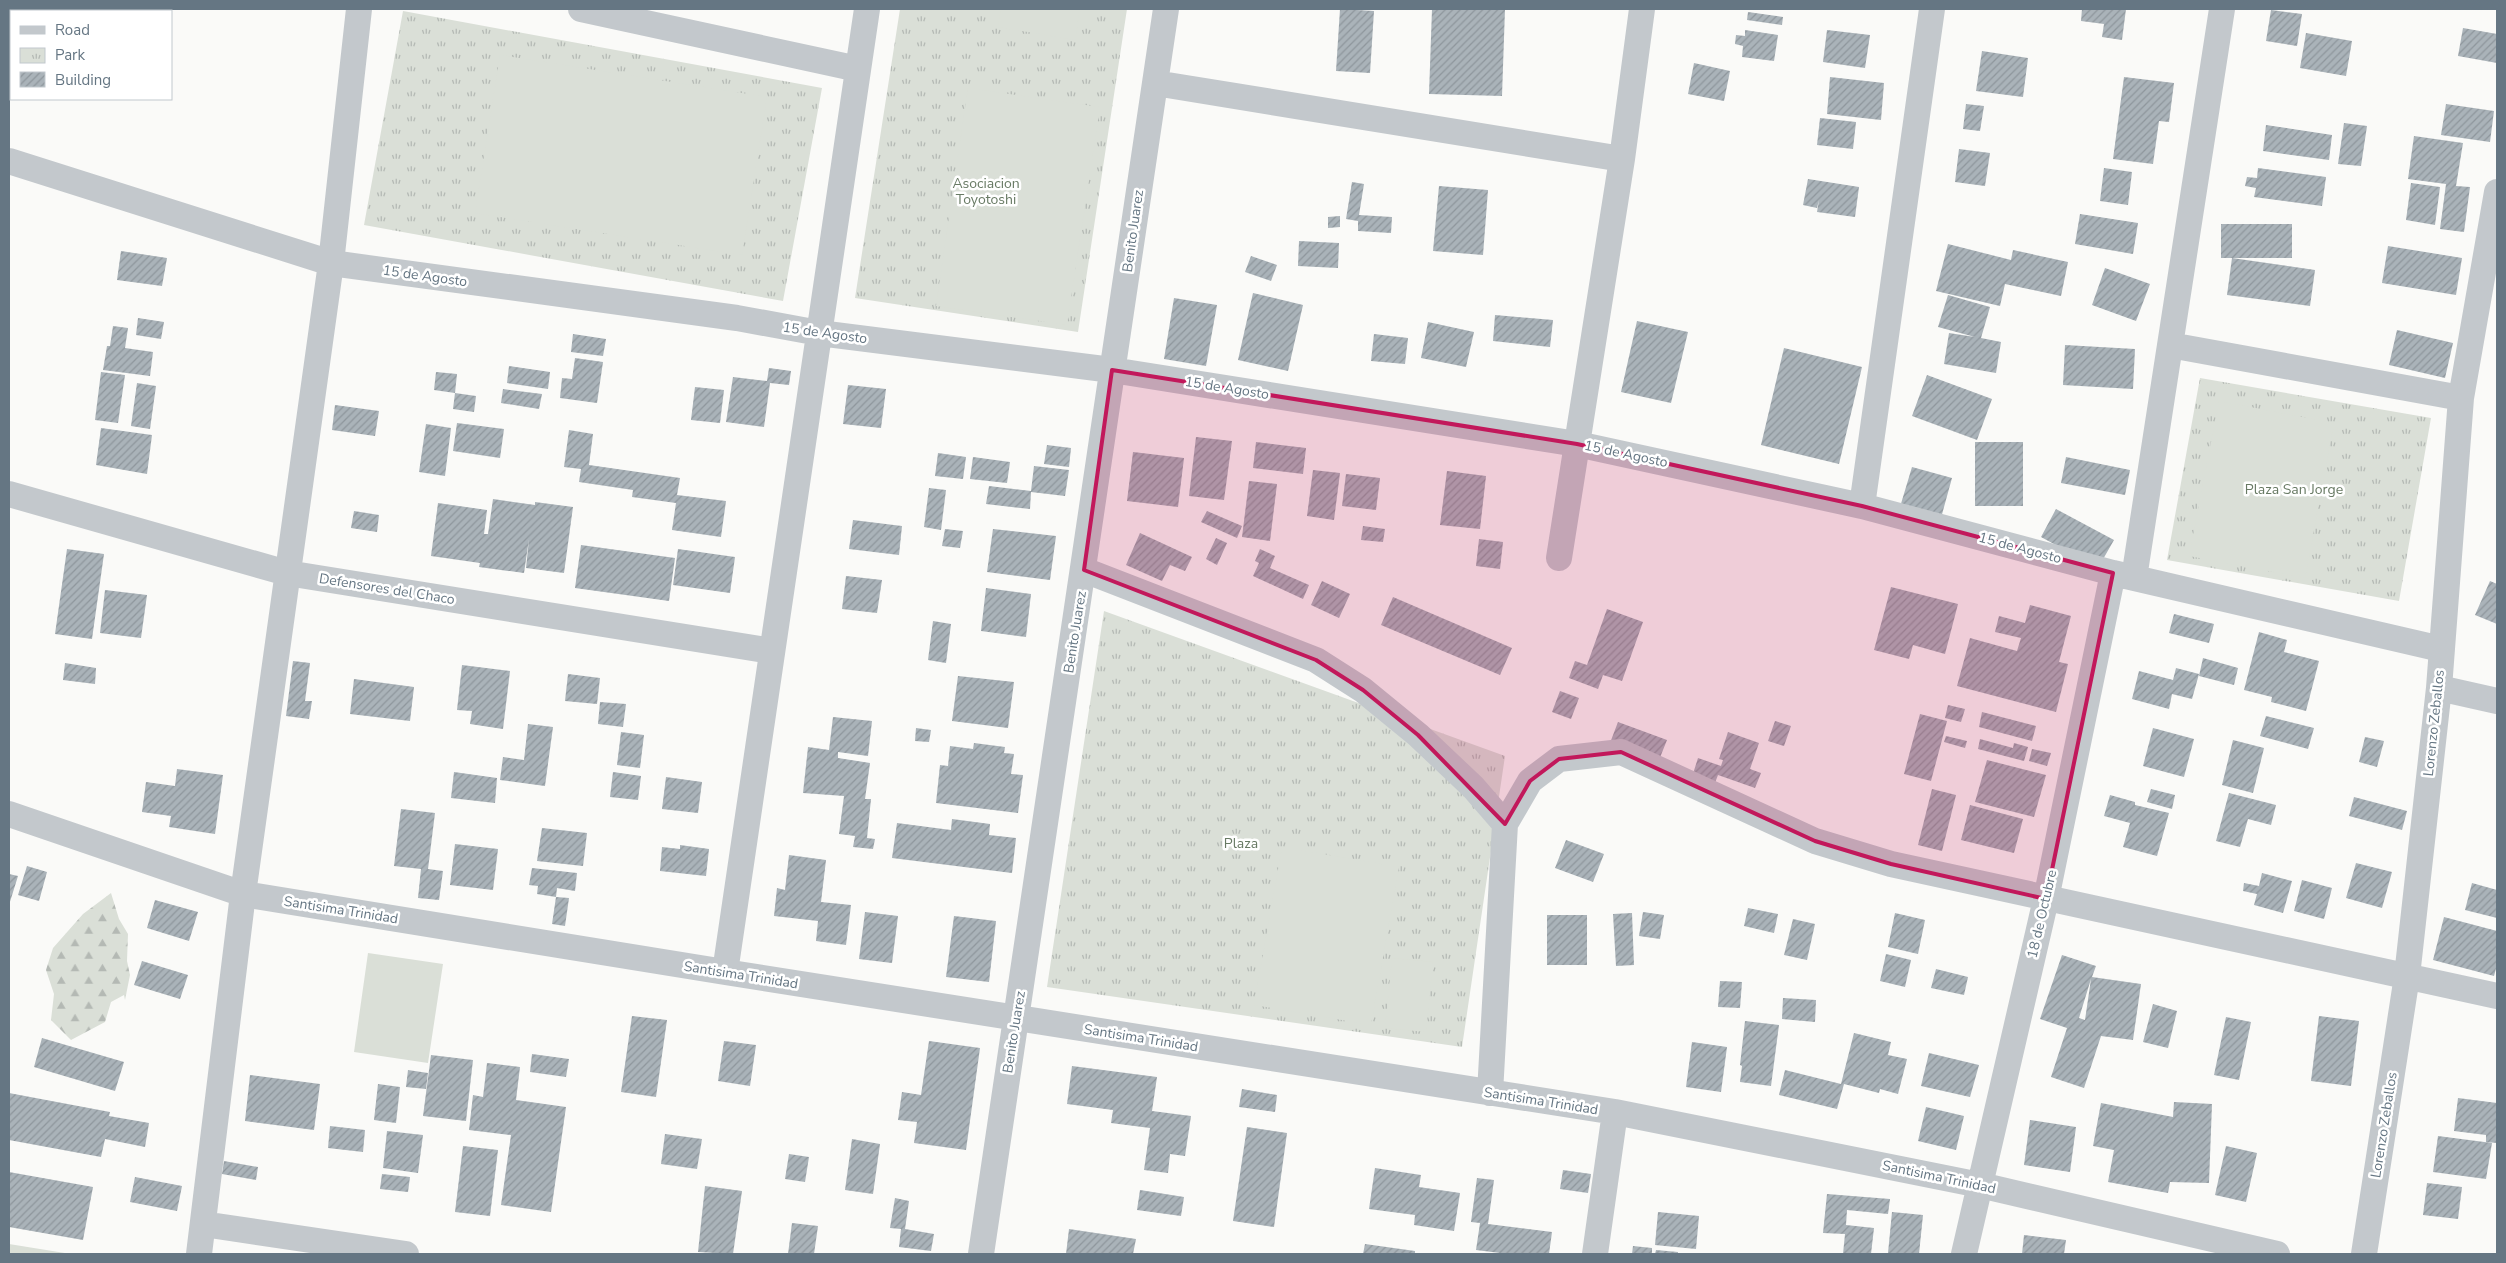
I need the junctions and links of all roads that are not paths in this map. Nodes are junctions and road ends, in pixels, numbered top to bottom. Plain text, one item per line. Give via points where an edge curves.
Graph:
1 (359, 9) edge
2 (581, 9) edge
3 (866, 9) edge
4 (1166, 9) edge
5 (1642, 9) edge
6 (1932, 9) edge
7 (2222, 9) edge
8 (858, 68) junction
9 (1155, 83) junction
10 (1622, 159) junction
11 (9, 161) edge
12 (2497, 192) edge
13 (331, 263) junction
14 (819, 333) junction
15 (2170, 345) junction
16 (1112, 370) junction
17 (2462, 398) junction
18 (1577, 444) junction
19 (9, 494) edge
20 (1862, 506) junction
21 (1559, 558) dead end
22 (1084, 570) junction
23 (287, 573) junction
24 (2124, 576) junction
25 (2441, 648) junction
26 (772, 651) junction
27 (2439, 688) junction
28 (2497, 701) edge
29 (9, 814) edge
30 (1505, 824) junction
31 (243, 894) junction
32 (2046, 899) junction
33 (725, 972) junction
34 (2407, 976) junction
35 (2497, 996) edge
36 (1016, 1018) junction
37 (1490, 1093) junction
38 (1615, 1112) junction
39 (1980, 1185) junction
40 (203, 1224) junction
41 (199, 1254) edge
42 (406, 1254) edge
43 (981, 1254) edge
44 (1595, 1254) edge
45 (1964, 1254) edge
46 (2277, 1254) edge
47 (2364, 1254) edge

1 - 13 street
2 - 8 street
3 - 8 street
4 - 9 street, Benito Juarez
5 - 10 street
6 - 20 street
7 - 15 street, 18 de Octubre
8 - 14 street
9 - 10 street
9 - 16 street, Benito Juarez
10 - 18 street
11 - 13 street, 15 de Agosto
12 - 17 street, Lorenzo Zeballos
13 - 14 street, 15 de Agosto via 737,318
13 - 23 street
14 - 16 street, 15 de Agosto
14 - 26 street
15 - 17 street
15 - 24 street, 18 de Octubre
16 - 18 street, 15 de Agosto
16 - 22 street, Benito Juarez
17 - 25 street, Lorenzo Zeballos
18 - 20 street, 15 de Agosto
18 - 21 street
19 - 23 street, Defensores del Chaco
20 - 24 street, 15 de Agosto
22 - 30 street via 1316,660 1363,690 1418,735 1473,787
22 - 36 street, Benito Juarez
23 - 26 street, Defensores del Chaco
23 - 31 street
24 - 25 street, 15 de Agosto
24 - 32 street, 18 de Octubre
25 - 27 street, Lorenzo Zeballos
26 - 33 street
27 - 28 street
27 - 34 street, Lorenzo Zeballos
29 - 31 street, Santisima Trinidad
30 - 32 street via 1530,781 1559,759 1621,752 1815,841 1891,864
30 - 37 street
31 - 33 street, Santisima Trinidad
31 - 40 street
32 - 34 street
32 - 39 street, 18 de Octubre
33 - 36 street, Santisima Trinidad
34 - 35 street
34 - 47 street, Lorenzo Zeballos
36 - 37 street, Santisima Trinidad
36 - 43 street, Benito Juarez
37 - 38 street, Santisima Trinidad
38 - 39 street, Santisima Trinidad
38 - 44 street
39 - 45 street, 18 de Octubre
39 - 46 street, Santisima Trinidad
40 - 41 street
40 - 42 street

